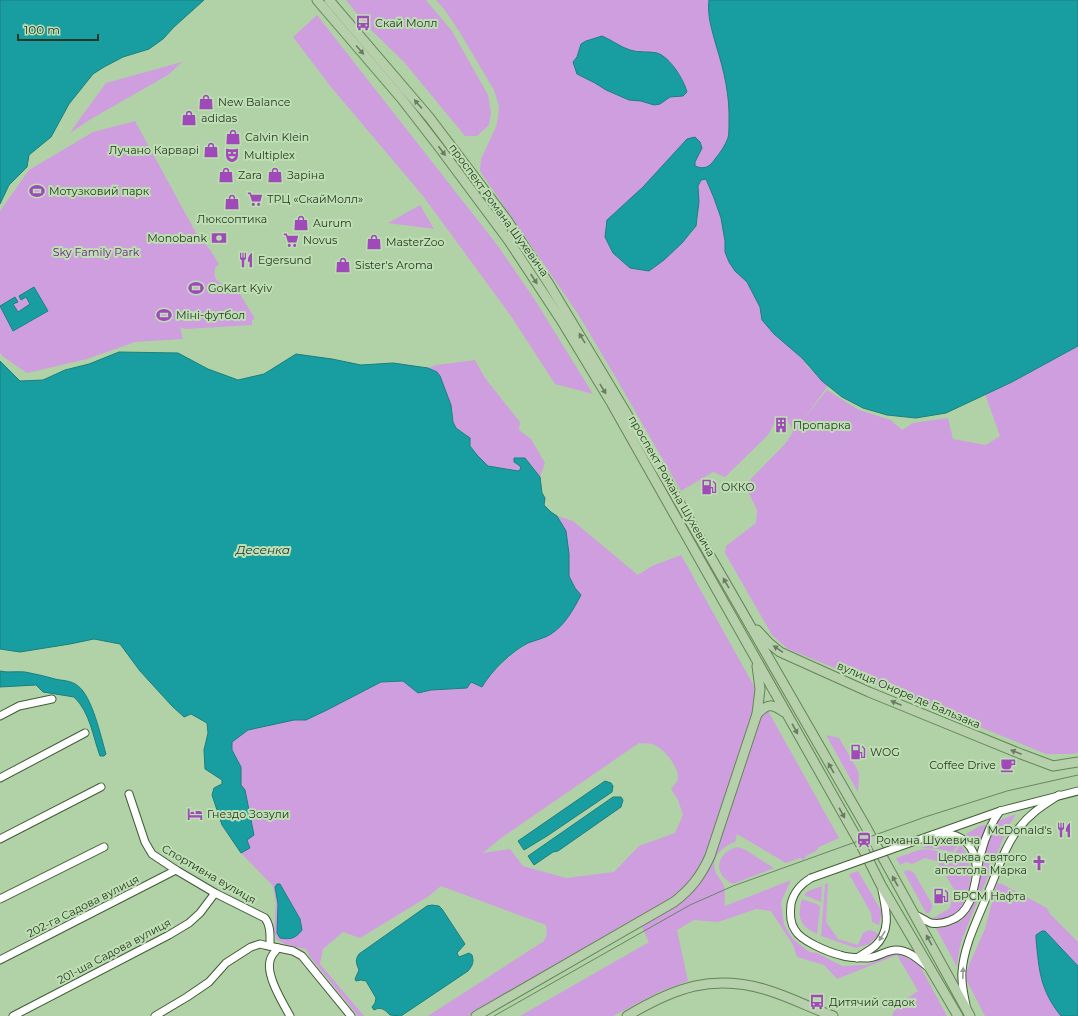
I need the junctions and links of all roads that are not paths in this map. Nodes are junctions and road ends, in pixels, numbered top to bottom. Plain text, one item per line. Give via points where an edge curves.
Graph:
1 (317, 0) edge
2 (329, 0) edge
3 (338, 17) junction
4 (745, 617) junction
5 (756, 659) junction
6 (52, 699) dead end
7 (757, 714) junction
8 (787, 715) junction
9 (0, 716) edge
10 (85, 733) dead end
11 (1078, 762) edge
12 (0, 778) edge
13 (101, 787) dead end
14 (1078, 791) edge
15 (129, 794) dead end
16 (1059, 795) junction
17 (1000, 811) junction
18 (932, 834) junction
19 (0, 840) edge
20 (104, 847) dead end
21 (176, 870) junction
22 (977, 871) junction
23 (881, 885) junction
24 (215, 893) junction
25 (0, 899) edge
26 (915, 915) junction
27 (270, 946) junction
28 (278, 948) junction
29 (857, 958) junction
30 (0, 960) edge
31 (930, 968) junction
32 (969, 1014) edge
33 (12, 1016) edge
34 (155, 1016) edge
35 (290, 1016) edge
36 (351, 1016) edge
37 (476, 1016) edge
38 (627, 1016) edge
39 (833, 1016) edge
40 (958, 1016) edge

1 - 3 main road, проспект Романа Шухевича
2 - 3 main road, проспект Романа Шухевича
4 -> 3 main road, проспект Романа Шухевича via 622,403 518,236 429,117
3 -> 5 main road, проспект Романа Шухевича via 522,260 612,404
11 -> 4 main road, вулиця Оноре де Бальзака via 1053,766 869,692 780,652
26 -> 4 main road, проспект Романа Шухевича
5 - 7 main road via 760,689
5 - 8 main road, проспект Романа Шухевича
6 - 9 street via 19,706
7 - 8 main road via 770,705
7 - 37 main road via 710,856 704,870 692,886 674,902
8 -> 23 main road, проспект Романа Шухевича
10 - 12 street
13 - 19 street
14 - 16 street
15 - 21 street, Спортивна вулиця via 148,848 152,854
16 - 17 street
32 -> 16 street via 962,973 964,959 999,868 1012,838 1022,824 1035,811
17 - 18 street
17 - 22 street via 992,822
18 - 22 street via 951,833 969,844 976,860
18 - 29 street, bridge via 811,878 798,888 791,903 791,922 795,931 820,948
20 - 25 street
21 - 24 street, Спортивна вулиця
21 - 30 street, 202-га Садова вулиця
22 - 26 street via 969,902 958,917 947,922 930,923
23 -> 29 street via 887,918 886,930 874,947
23 - 31 main road, проспект Романа Шухевича
24 - 27 street, Спортивна вулиця via 265,918 269,927
24 - 33 street, 201-ша Садова вулиця via 189,923
32 -> 26 main road, проспект Романа Шухевича
27 - 28 street
27 - 34 street via 260,944 245,950 226,963 209,982
28 - 35 street via 270,962 271,976
28 - 36 street via 302,956
29 - 31 street via 902,951
31 - 40 main road, проспект Романа Шухевича
38 - 39 main road via 680,990 697,985 732,983 768,990

